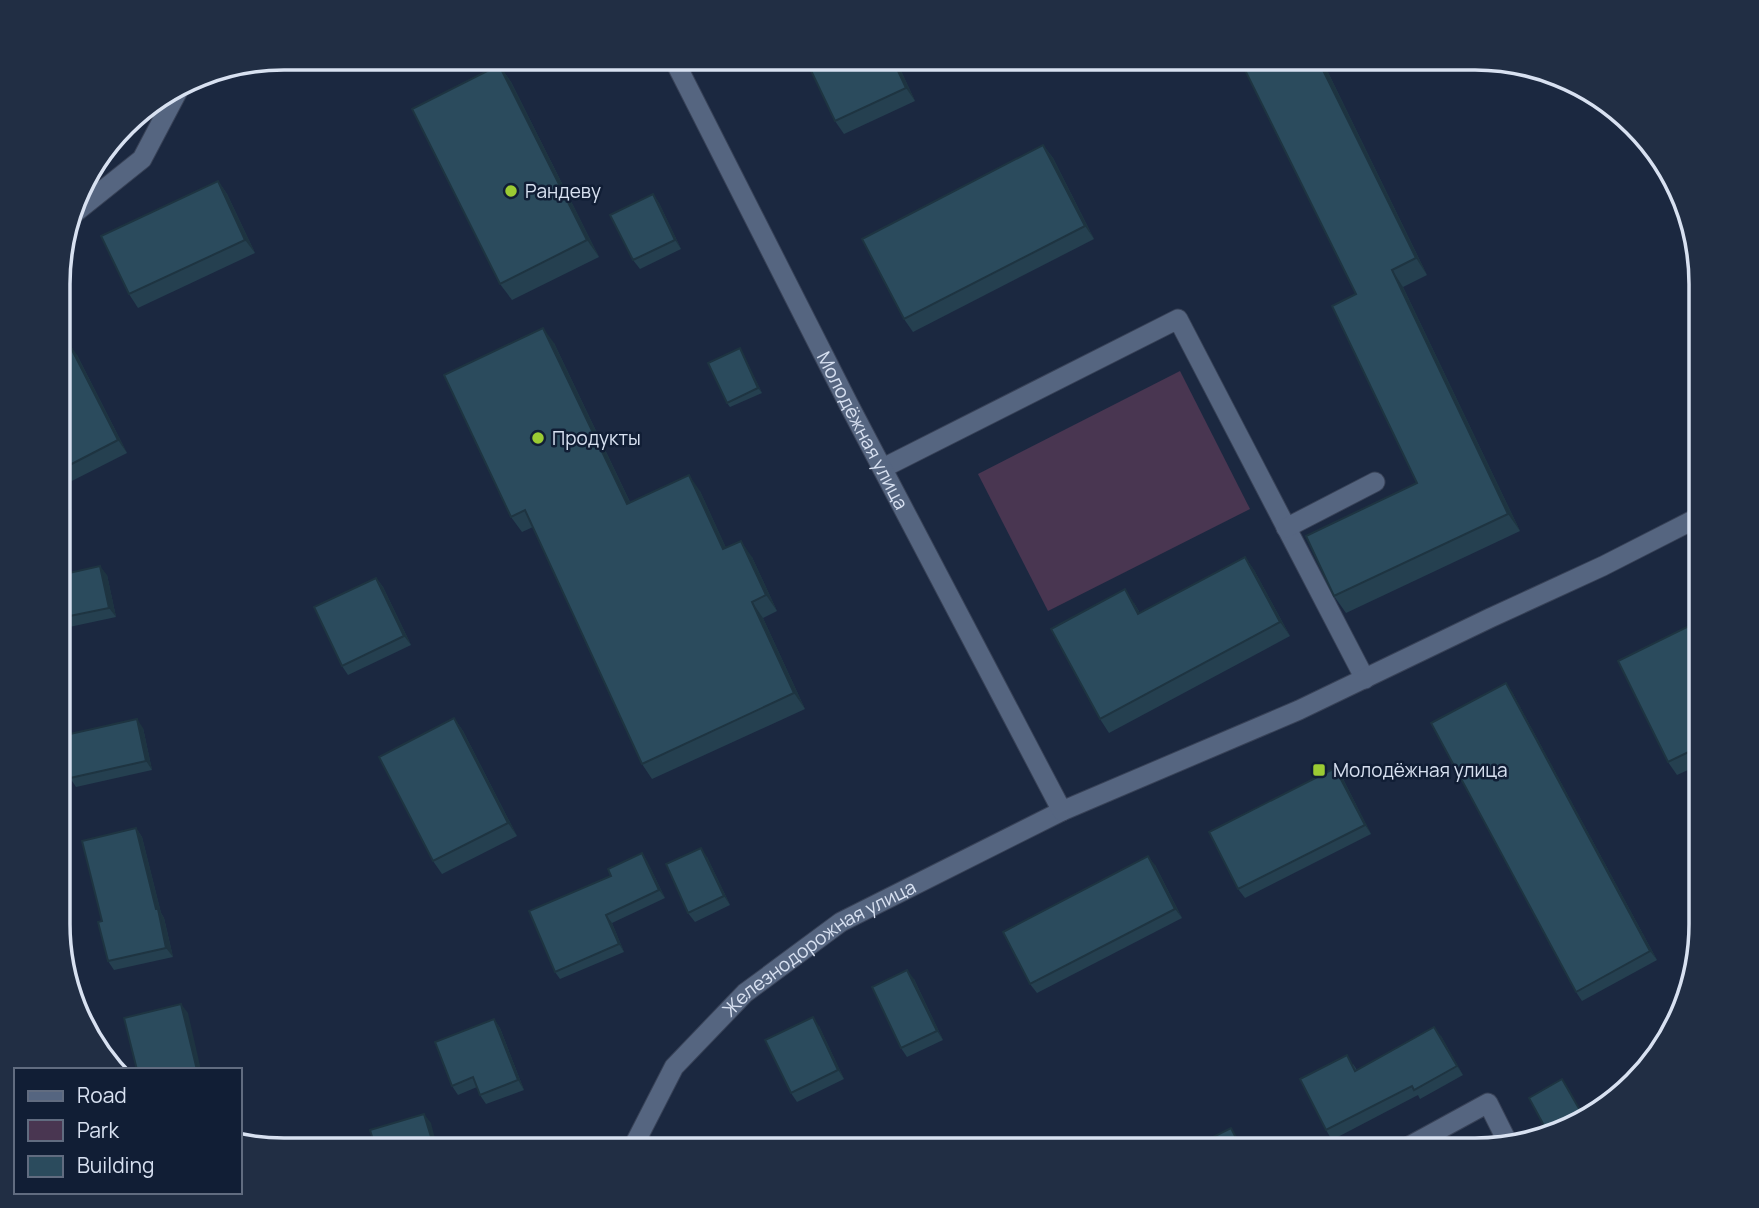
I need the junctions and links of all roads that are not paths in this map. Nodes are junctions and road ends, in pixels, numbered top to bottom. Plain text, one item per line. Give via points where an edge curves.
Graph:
1 (679, 70) edge
2 (172, 102) edge
3 (85, 205) edge
4 (883, 468) junction
5 (1375, 482) dead end
6 (1689, 522) edge
7 (1286, 527) junction
8 (1365, 679) junction
9 (1062, 811) junction
10 (1504, 1136) edge
11 (638, 1138) edge
12 (1424, 1138) edge

1 - 4 street, Молодёжная улица
2 - 3 street via 142,159
4 - 7 street via 1178,318
4 - 9 street, Молодёжная улица
5 - 7 street
6 - 8 street
7 - 8 street
8 - 9 street
9 - 11 street, Железнодорожная улица via 841,922 745,993 674,1067
10 - 12 street via 1488,1103

